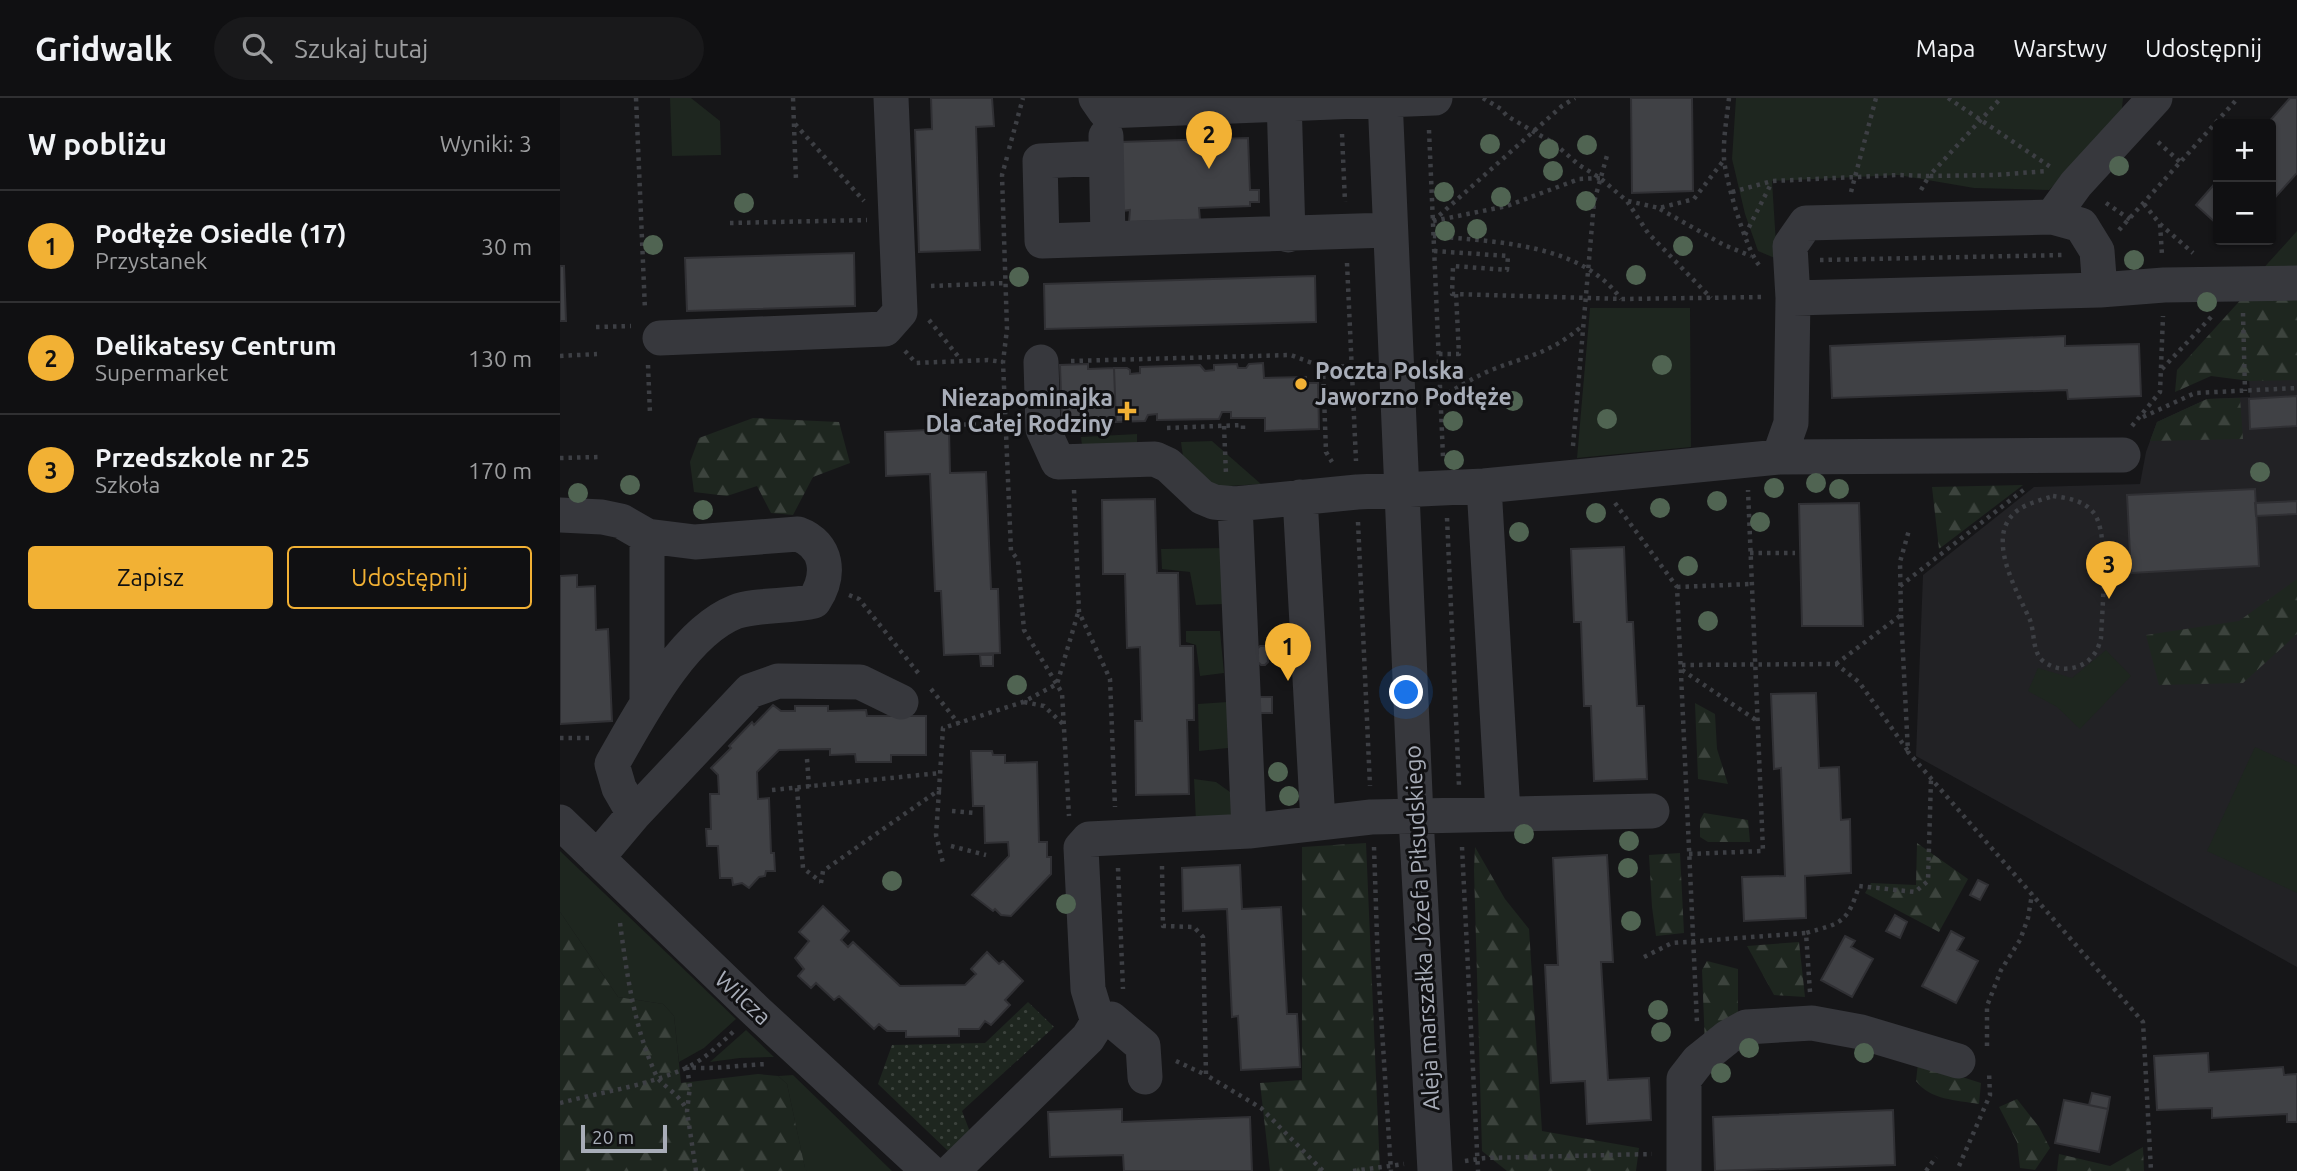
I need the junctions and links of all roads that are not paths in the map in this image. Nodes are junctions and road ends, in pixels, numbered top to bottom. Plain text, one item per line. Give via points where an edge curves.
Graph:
1 (891, 98) edge
2 (1435, 98) edge
3 (2155, 98) edge
4 (1385, 99) edge
5 (1428, 99) edge
6 (1284, 101) edge
7 (1232, 102) edge
8 (1100, 105) edge
9 (1106, 158) junction
10 (2052, 216) junction
11 (1389, 230) junction
12 (1288, 235) junction
13 (1108, 239) junction
14 (2297, 283) edge
15 (2100, 290) junction
16 (1793, 298) junction
17 (648, 334) road end
18 (1041, 362) road end
19 (2123, 455) road end
20 (1763, 459) junction
21 (1484, 486) junction
22 (1402, 489) junction
23 (1300, 497) junction
24 (1231, 503) junction
25 (560, 515) edge
26 (647, 536) junction
27 (647, 701) junction
28 (901, 702) dead end
29 (1652, 811) dead end
30 (1503, 813) junction
31 (634, 814) junction
32 (1416, 817) junction
33 (560, 822) edge
34 (1318, 823) junction
35 (1250, 831) junction
36 (597, 858) junction
37 (1105, 1020) junction
38 (1978, 1061) road end
39 (1144, 1077) dead end
40 (1684, 1163) edge
41 (929, 1171) edge
42 (952, 1171) edge
43 (1435, 1171) edge

1 - 17 street via 888,219 899,271 901,312 885,329
2 - 5 street
3 - 10 street
4 - 5 street
4 - 6 street
4 - 11 street, Aleja marszałka Józefa Piłsudskiego
6 - 7 street
6 - 12 street
7 - 8 street
8 - 9 street
9 - 13 street
9 - 13 street via 1040,161 1042,242
10 - 15 street via 2081,225 2097,251
10 - 16 street via 1805,223 1775,264
11 - 12 street
11 - 22 street, Aleja marszałka Józefa Piłsudskiego
12 - 13 street
14 - 15 street
15 - 16 street
16 - 20 street via 1791,423
18 - 24 street via 1043,429 1058,462 1155,459 1168,465 1202,497
19 - 20 street
20 - 21 street
21 - 22 street
21 - 30 street
22 - 23 street via 1356,480
22 - 32 street, Aleja marszałka Józefa Piłsudskiego
23 - 24 street
23 - 34 street
24 - 35 street
25 - 26 street via 621,521
26 - 27 street
26 - 27 street via 695,542 797,534 817,544 824,570 814,601 736,612 720,620 682,655
27 - 31 street via 611,764
28 - 31 street via 860,682 778,681 750,691
29 - 30 street
30 - 32 street
31 - 36 street
32 - 34 street
32 - 43 street, Aleja marszałka Józefa Piłsudskiego
33 - 36 street, Wilcza
34 - 35 street
35 - 37 street via 1092,831 1081,848 1088,989
36 - 41 street, Wilcza
37 - 39 street via 1143,1046
37 - 42 street
38 - 40 street via 1812,1023 1746,1027 1698,1061 1684,1079

